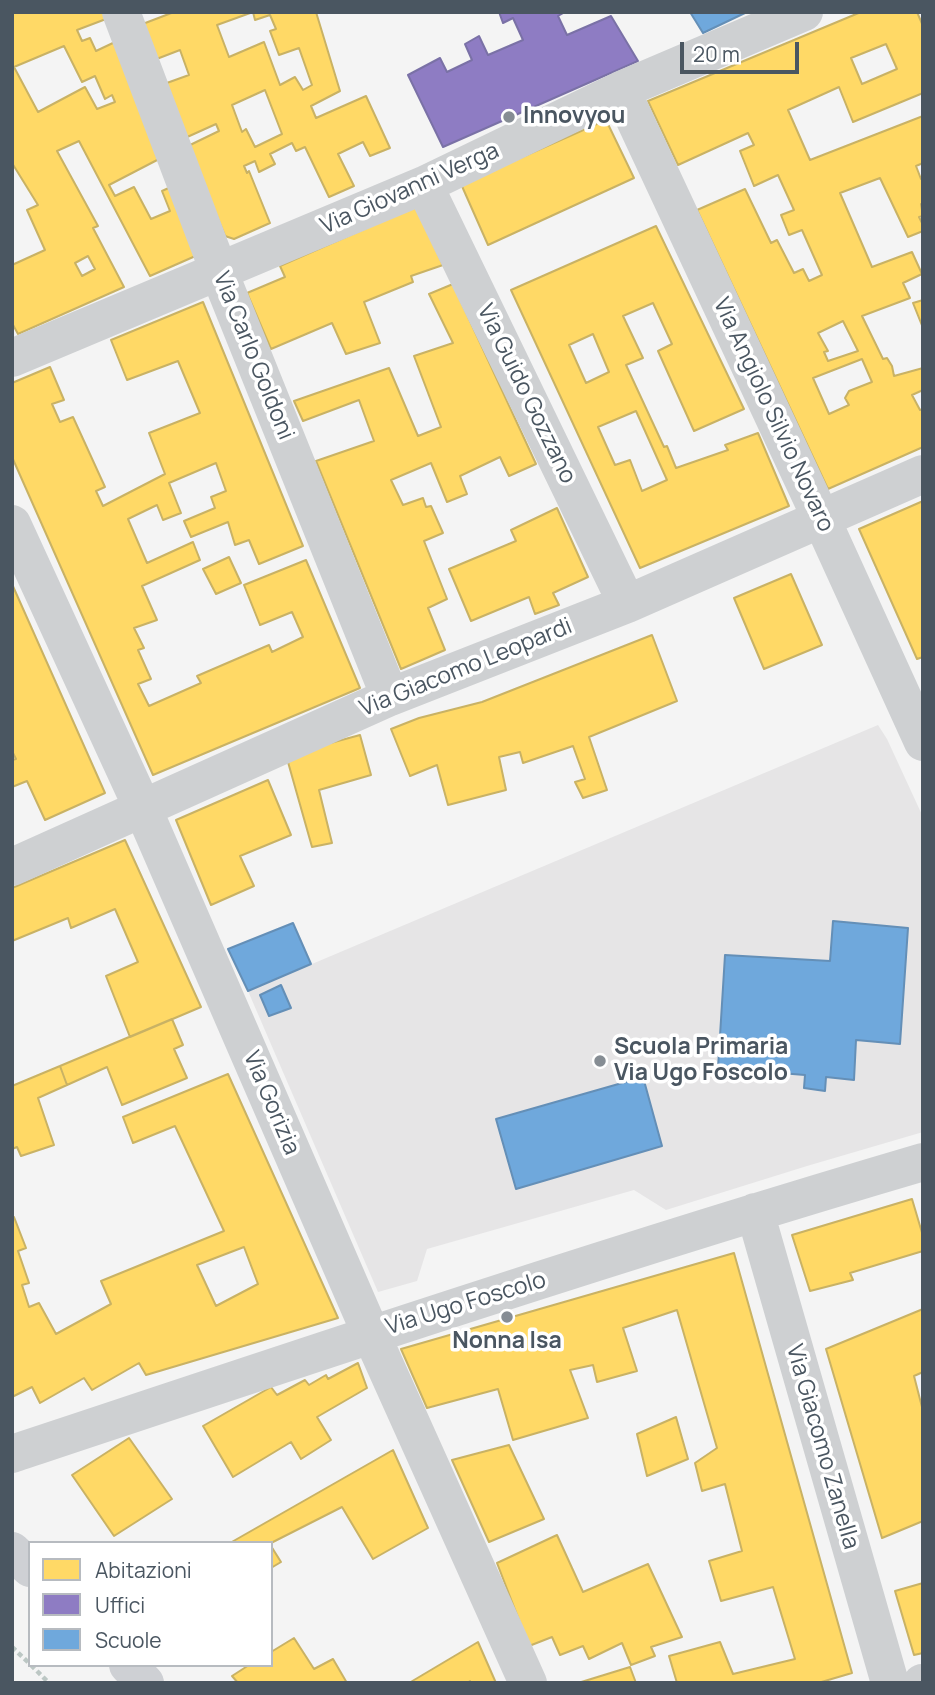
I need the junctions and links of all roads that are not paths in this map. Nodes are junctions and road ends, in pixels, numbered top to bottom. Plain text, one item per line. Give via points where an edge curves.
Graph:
1 (121, 12) edge
2 (804, 12) edge
3 (621, 90) junction
4 (425, 185) junction
5 (219, 271) junction
6 (12, 358) edge
7 (923, 474) edge
8 (821, 517) junction
9 (12, 524) edge
10 (627, 604) junction
11 (390, 697) junction
12 (923, 742) edge
13 (143, 809) junction
14 (12, 867) edge
15 (923, 1162) edge
16 (755, 1212) junction
17 (371, 1334) junction
18 (12, 1454) edge
19 (12, 1551) edge
20 (28, 1566) edge
21 (130, 1667) edge
22 (145, 1683) edge
23 (528, 1683) edge
24 (890, 1683) edge

1 - 5 street, Via Carlo Goldoni
2 - 3 street, Via Giovanni Verga
3 - 4 street, Via Giovanni Verga
3 - 8 street, Via Angiolo Silvio Novaro
4 - 5 street, Via Giovanni Verga
4 - 10 street, Via Guido Gozzano
5 - 6 street, Via Giovanni Verga
5 - 11 street, Via Carlo Goldoni
7 - 8 street, Via Giacomo Leopardi
8 - 10 street, Via Giacomo Leopardi
8 - 12 street, Via Angiolo Silvio Novaro
9 - 13 street, Via Gorizia
10 - 11 street, Via Giacomo Leopardi
11 - 13 street, Via Giacomo Leopardi
13 - 14 street, Via Giacomo Leopardi
13 - 17 street, Via Gorizia
15 - 16 street, Via Ugo Foscolo
16 - 17 street, Via Ugo Foscolo
16 - 24 street, Via Giacomo Zanella
17 - 18 street, Via Ugo Foscolo
17 - 23 street, Via Gorizia
19 - 20 main road
21 - 22 main road

